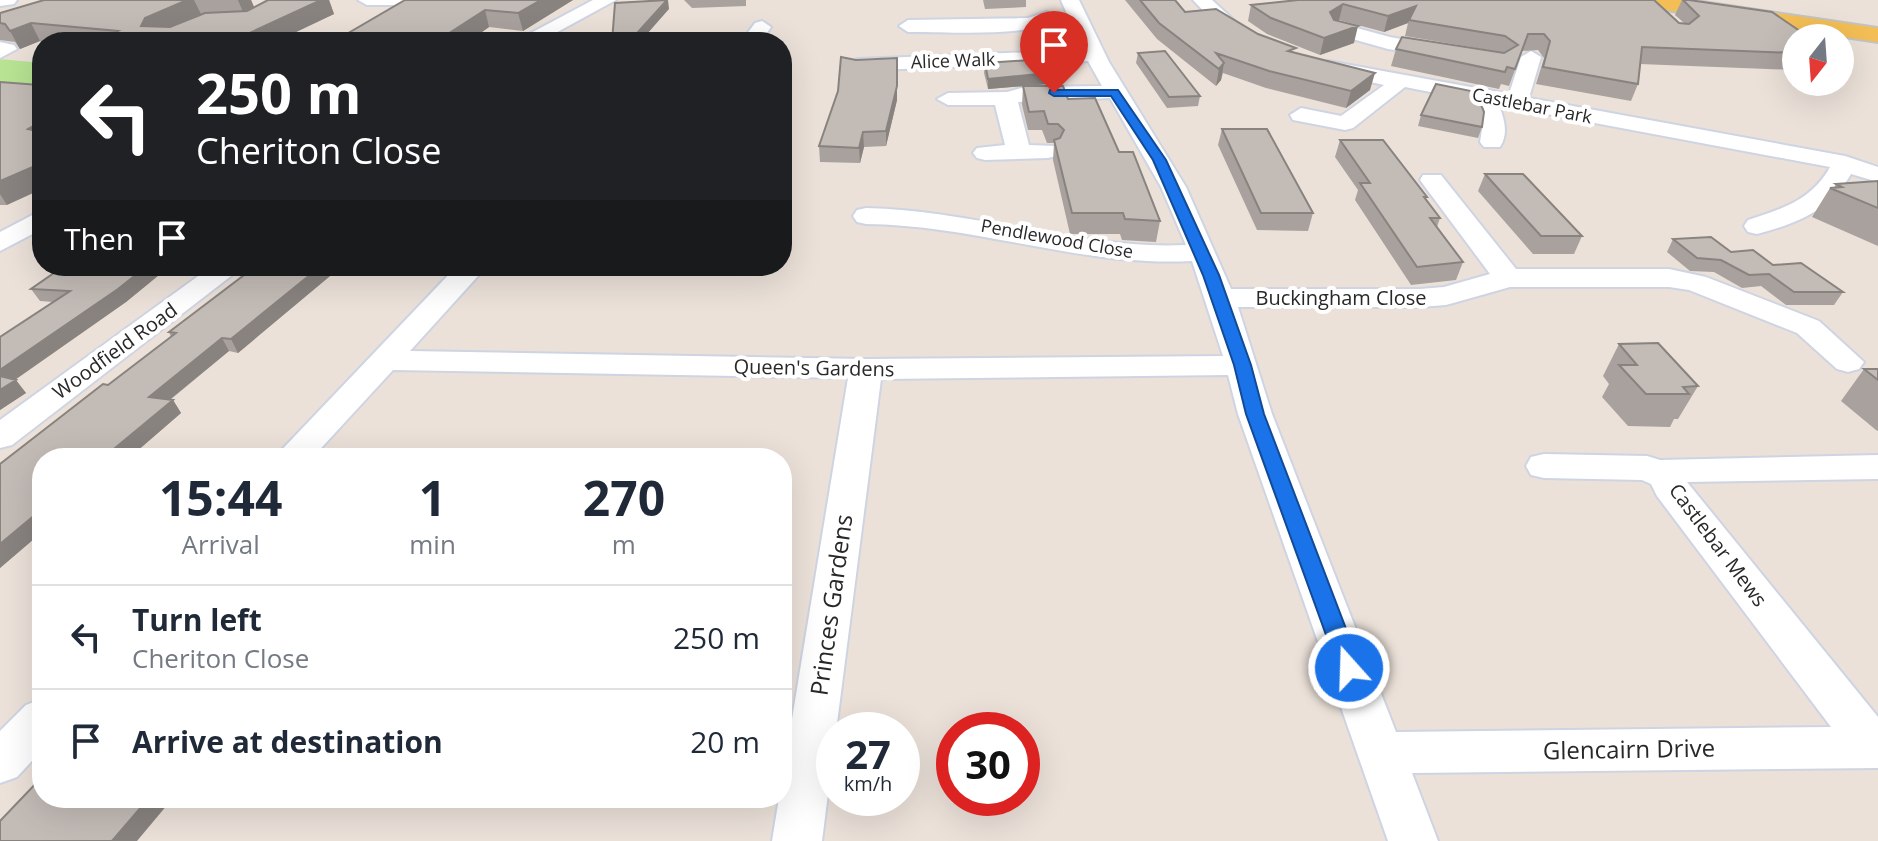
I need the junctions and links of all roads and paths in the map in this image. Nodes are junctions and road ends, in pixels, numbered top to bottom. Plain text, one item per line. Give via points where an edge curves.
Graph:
1 (8, 0) edge
2 (367, 0) edge
3 (527, 0) edge
4 (607, 0) edge
5 (1026, 0) edge
6 (1202, 0) edge
7 (1646, 0) edge
8 (0, 1) edge
9 (1688, 3) edge
10 (1065, 13) edge
11 (1671, 24) edge
12 (908, 26) dead end
13 (1338, 29) edge
14 (544, 32) edge
15 (1878, 35) edge
16 (1388, 43) junction
17 (1265, 45) edge
18 (1467, 56) edge
19 (1531, 57) edge
20 (1312, 62) edge
21 (857, 65) edge
22 (928, 69) dead end
23 (1104, 72) junction
24 (1384, 78) junction
25 (1485, 97) junction
26 (1009, 98) junction
27 (948, 99) dead end
28 (1517, 103) junction
29 (1301, 115) dead end
30 (1492, 142) dead end
31 (1048, 151) edge
32 (1019, 152) junction
33 (985, 153) dead end
34 (1867, 167) edge
35 (1432, 180) dead end
36 (956, 191) dead end
37 (866, 216) dead end
38 (960, 222) junction
39 (32, 224) edge
40 (1757, 226) dead end
41 (0, 243) edge
42 (1202, 252) junction
43 (217, 276) edge
44 (464, 276) edge
45 (1508, 278) junction
46 (1219, 298) junction
47 (386, 360) junction
48 (1848, 362) dead end
49 (1242, 365) junction
50 (866, 369) junction
51 (0, 437) edge
52 (302, 448) edge
53 (1544, 466) dead end
54 (1878, 467) edge
55 (1668, 477) junction
56 (32, 729) edge
57 (1876, 747) edge
58 (1381, 753) junction
59 (0, 762) edge
60 (797, 841) edge
61 (1413, 841) edge

1 - 8 street
2 - 3 street
4 - 14 street
5 - 10 street via 1029,9
6 - 17 street via 1229,26
7 - 9 main road
7 - 11 street
9 - 15 main road
10 - 12 street via 1030,24
10 - 23 street
13 - 16 street
16 - 18 street
16 - 24 street
19 - 28 street
20 - 24 street, Castlebar Park
21 - 23 street, Alice Walk
22 - 23 street
23 - 26 street
23 - 42 street via 1159,160
24 - 25 street, Castlebar Park
24 - 29 street via 1394,88 1345,123
25 - 28 street, Castlebar Park
25 - 30 street via 1494,123
26 - 27 street
26 - 32 street via 1006,105
28 - 34 street, Castlebar Park
31 - 32 street
32 - 33 street
34 - 40 street via 1835,184 1815,205
35 - 45 street
36 - 38 street, Pendlewood Close
37 - 38 street, Pendlewood Close
38 - 42 street, Pendlewood Close via 1104,251
39 - 41 street
42 - 46 street
43 - 51 street, Woodfield Road
44 - 47 street
45 - 46 street, Buckingham Close via 1420,298
45 - 48 street, Buckingham Close via 1669,278 1696,283 1808,327
46 - 49 street
47 - 50 street, Queen's Gardens
47 - 52 street
49 - 50 street, Queen's Gardens
49 - 58 street via 1255,414
50 - 60 street, Princes Gardens
53 - 55 street via 1647,468
54 - 55 street, Castlebar Mews via 1667,470
55 - 57 street, Castlebar Mews via 1670,487
56 - 59 street
57 - 58 street, Glencairn Drive
58 - 61 street

